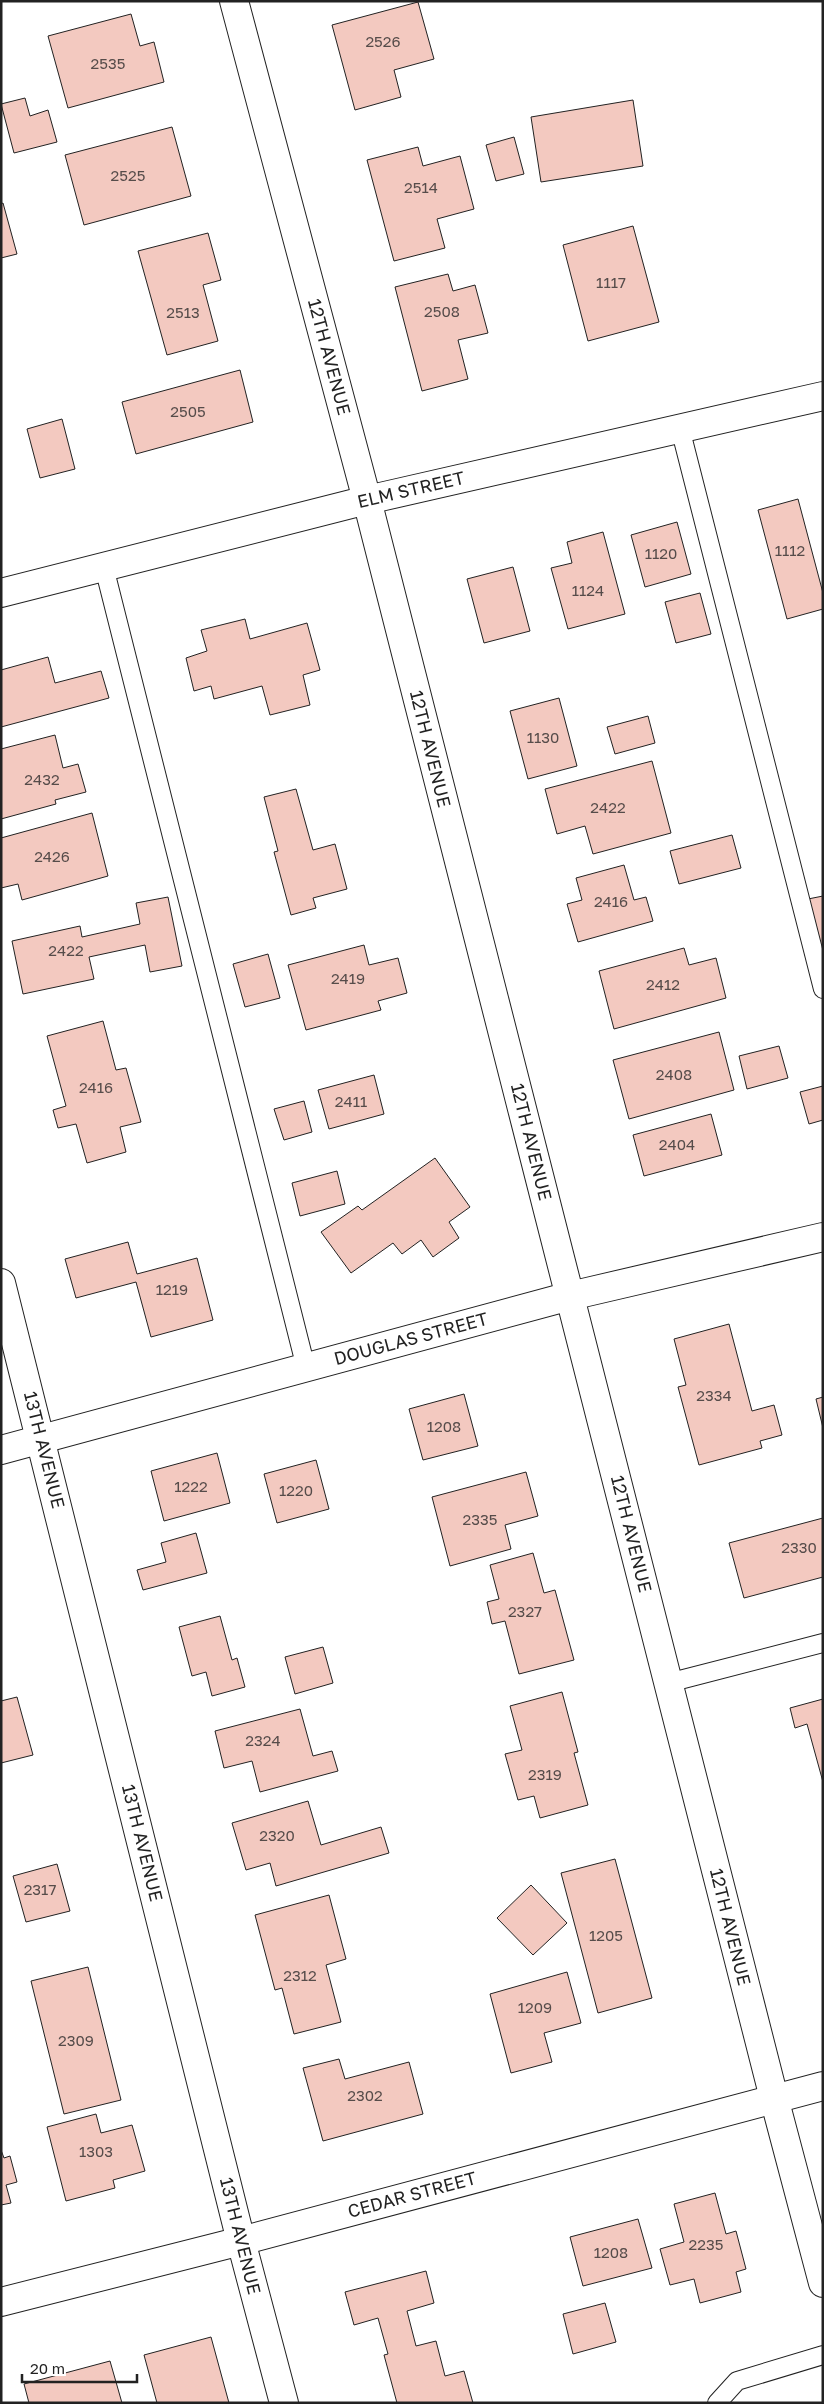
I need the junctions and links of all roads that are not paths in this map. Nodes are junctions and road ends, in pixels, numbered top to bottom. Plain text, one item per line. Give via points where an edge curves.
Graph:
1 (234, 1) edge
2 (823, 396) edge
3 (680, 428) junction
4 (367, 500) junction
5 (104, 567) junction
6 (1, 593) edge
7 (823, 989) edge
8 (823, 1237) edge
9 (1, 1283) edge
10 (570, 1296) junction
11 (306, 1368) junction
12 (42, 1440) junction
13 (1, 1450) edge
14 (823, 1643) edge
15 (668, 1683) junction
16 (823, 2086) edge
17 (774, 2098) junction
18 (240, 2241) junction
19 (823, 2283) edge
20 (1, 2302) edge
21 (823, 2355) edge
22 (284, 2403) edge
23 (717, 2403) edge

1 - 4 street, 12TH AVENUE
2 - 3 street, ELM STREET
3 - 4 street, ELM STREET
3 - 7 lane
4 - 5 street, ELM STREET
4 - 10 street, 12TH AVENUE
5 - 6 street, ELM STREET
5 - 11 lane
8 - 10 street, DOUGLAS STREET
9 - 12 street, 13TH AVENUE
10 - 11 street, DOUGLAS STREET
10 - 15 street, 12TH AVENUE
11 - 12 street, DOUGLAS STREET
12 - 13 street, DOUGLAS STREET
12 - 18 street, 13TH AVENUE
14 - 15 lane
15 - 17 street, 12TH AVENUE
16 - 17 street, CEDAR STREET
17 - 18 street, CEDAR STREET
17 - 19 street, 12TH AVENUE
18 - 20 street, CEDAR STREET
18 - 22 street, 13TH AVENUE
21 - 23 lane via 736,2382

